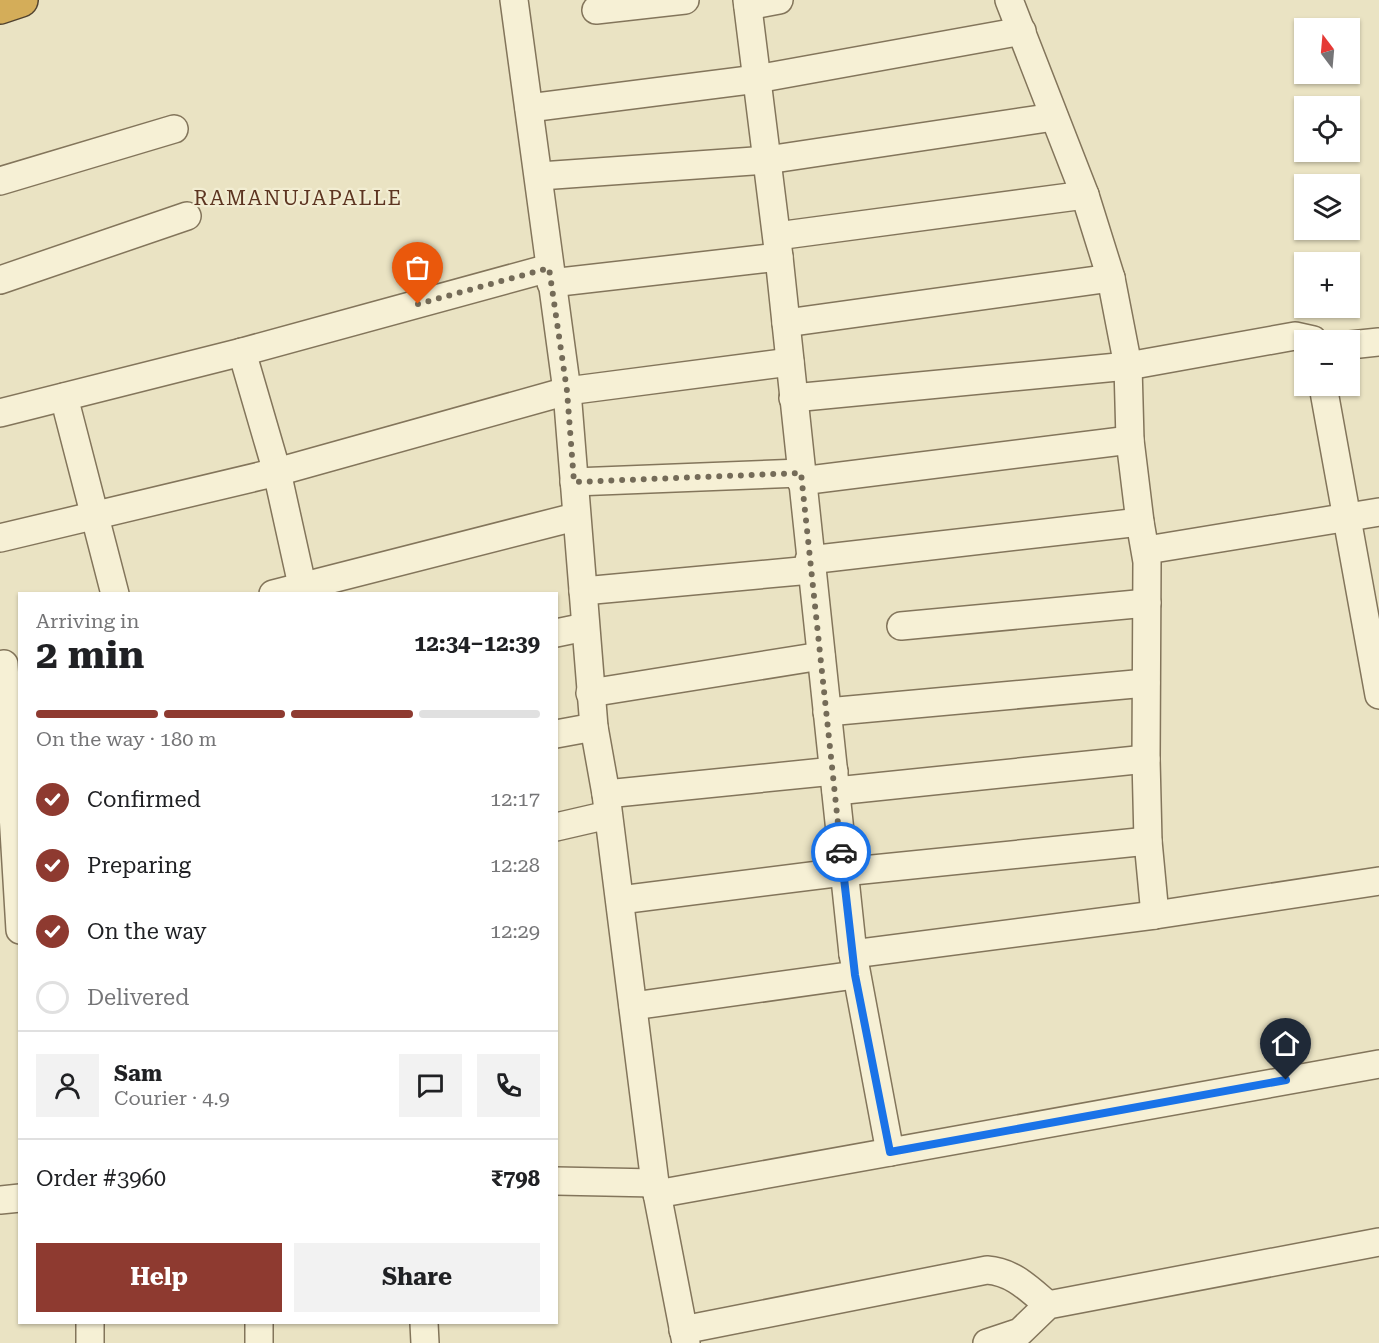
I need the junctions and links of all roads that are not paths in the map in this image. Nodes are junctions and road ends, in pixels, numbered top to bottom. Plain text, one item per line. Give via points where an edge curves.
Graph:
1 (21, 0) edge
2 (514, 0) edge
3 (685, 0) edge
4 (779, 0) edge
5 (1009, 0) edge
6 (747, 3) edge
7 (0, 7) edge
8 (596, 10) dead end
9 (1022, 31) junction
10 (757, 79) junction
11 (529, 108) junction
12 (1054, 117) junction
13 (174, 129) dead end
14 (767, 160) junction
15 (540, 176) junction
16 (0, 181) edge
17 (1085, 195) junction
18 (187, 216) dead end
19 (778, 246) junction
20 (550, 276) junction
21 (1111, 278) junction
22 (0, 280) edge
23 (786, 323) junction
24 (1294, 336) edge
25 (1379, 342) edge
26 (1360, 344) edge
27 (242, 352) junction
28 (790, 362) junction
29 (1128, 366) junction
30 (567, 391) junction
31 (1325, 396) edge
32 (64, 397) junction
33 (793, 398) junction
34 (0, 413) edge
35 (1130, 440) junction
36 (277, 471) junction
37 (801, 477) junction
38 (574, 482) junction
39 (1379, 512) edge
40 (97, 516) junction
41 (575, 517) junction
42 (1347, 518) junction
43 (1140, 522) junction
44 (0, 538) edge
45 (1147, 550) junction
46 (810, 565) junction
47 (304, 590) edge
48 (583, 591) junction
49 (114, 592) edge
50 (288, 592) edge
51 (1147, 603) junction
52 (901, 626) dead end
53 (585, 627) junction
54 (558, 633) edge
55 (821, 656) junction
56 (8, 665) edge
57 (1146, 683) junction
58 (590, 693) junction
59 (1379, 695) edge
60 (827, 712) junction
61 (594, 727) junction
62 (558, 734) edge
63 (1146, 759) junction
64 (835, 781) junction
65 (6, 802) edge
66 (607, 805) junction
67 (558, 826) edge
68 (1148, 841) junction
69 (843, 872) junction
70 (1379, 881) edge
71 (620, 900) junction
72 (18, 912) edge
73 (1155, 915) junction
74 (854, 965) junction
75 (633, 1006) junction
76 (1379, 1064) edge
77 (890, 1152) junction
78 (558, 1181) edge
79 (656, 1189) junction
80 (18, 1198) edge
81 (0, 1200) edge
82 (1379, 1242) edge
83 (1048, 1305) junction
84 (90, 1324) edge
85 (259, 1324) edge
86 (424, 1324) edge
87 (685, 1336) edge
88 (90, 1343) edge
89 (259, 1343) edge
90 (425, 1343) edge
91 (987, 1343) edge

1 - 7 highway
2 - 11 street
3 - 8 street
4 - 6 street
5 - 9 street
6 - 10 street
9 - 10 street
9 - 12 street
10 - 11 street
10 - 14 street
11 - 15 street
12 - 14 street
12 - 17 street
13 - 16 street
14 - 15 street
14 - 19 street
15 - 20 street
17 - 19 street
17 - 21 street
18 - 22 street
19 - 20 street
19 - 23 street
20 - 27 street
20 - 30 street
21 - 23 street
21 - 29 street
23 - 28 street
24 - 29 street
25 - 26 street
27 - 32 street
27 - 36 street
28 - 30 street
28 - 33 street
29 - 33 street
29 - 35 street
30 - 36 street
30 - 38 street
31 - 42 street
32 - 34 street
32 - 40 street
33 - 37 street
35 - 37 street
35 - 43 street
36 - 40 street
36 - 47 street
37 - 38 street
37 - 46 street
38 - 41 street
39 - 42 street
40 - 44 street
40 - 49 street
41 - 47 street
41 - 48 street
42 - 45 street
42 - 59 street
43 - 45 street
43 - 46 street
45 - 51 street
46 - 48 street
46 - 55 street
47 - 50 street
48 - 53 street
51 - 52 street
51 - 57 street
53 - 54 street
53 - 58 street
55 - 58 street
55 - 60 street
56 - 65 street
57 - 60 street
57 - 63 street
58 - 61 street
60 - 64 street
61 - 62 street
61 - 66 street
63 - 64 street
63 - 68 street
64 - 66 street
64 - 69 street
65 - 72 street
66 - 67 street
66 - 71 street
68 - 69 street
68 - 73 street
69 - 71 street
69 - 74 street
70 - 73 street
71 - 75 street
73 - 74 street
74 - 75 street
74 - 77 street
75 - 79 street
76 - 77 street
77 - 79 street
78 - 79 street
79 - 87 street
80 - 81 street
82 - 83 street
83 - 87 street via 1015,1277 987,1270
83 - 91 street via 1020,1332
84 - 88 street
85 - 89 street
86 - 90 street

